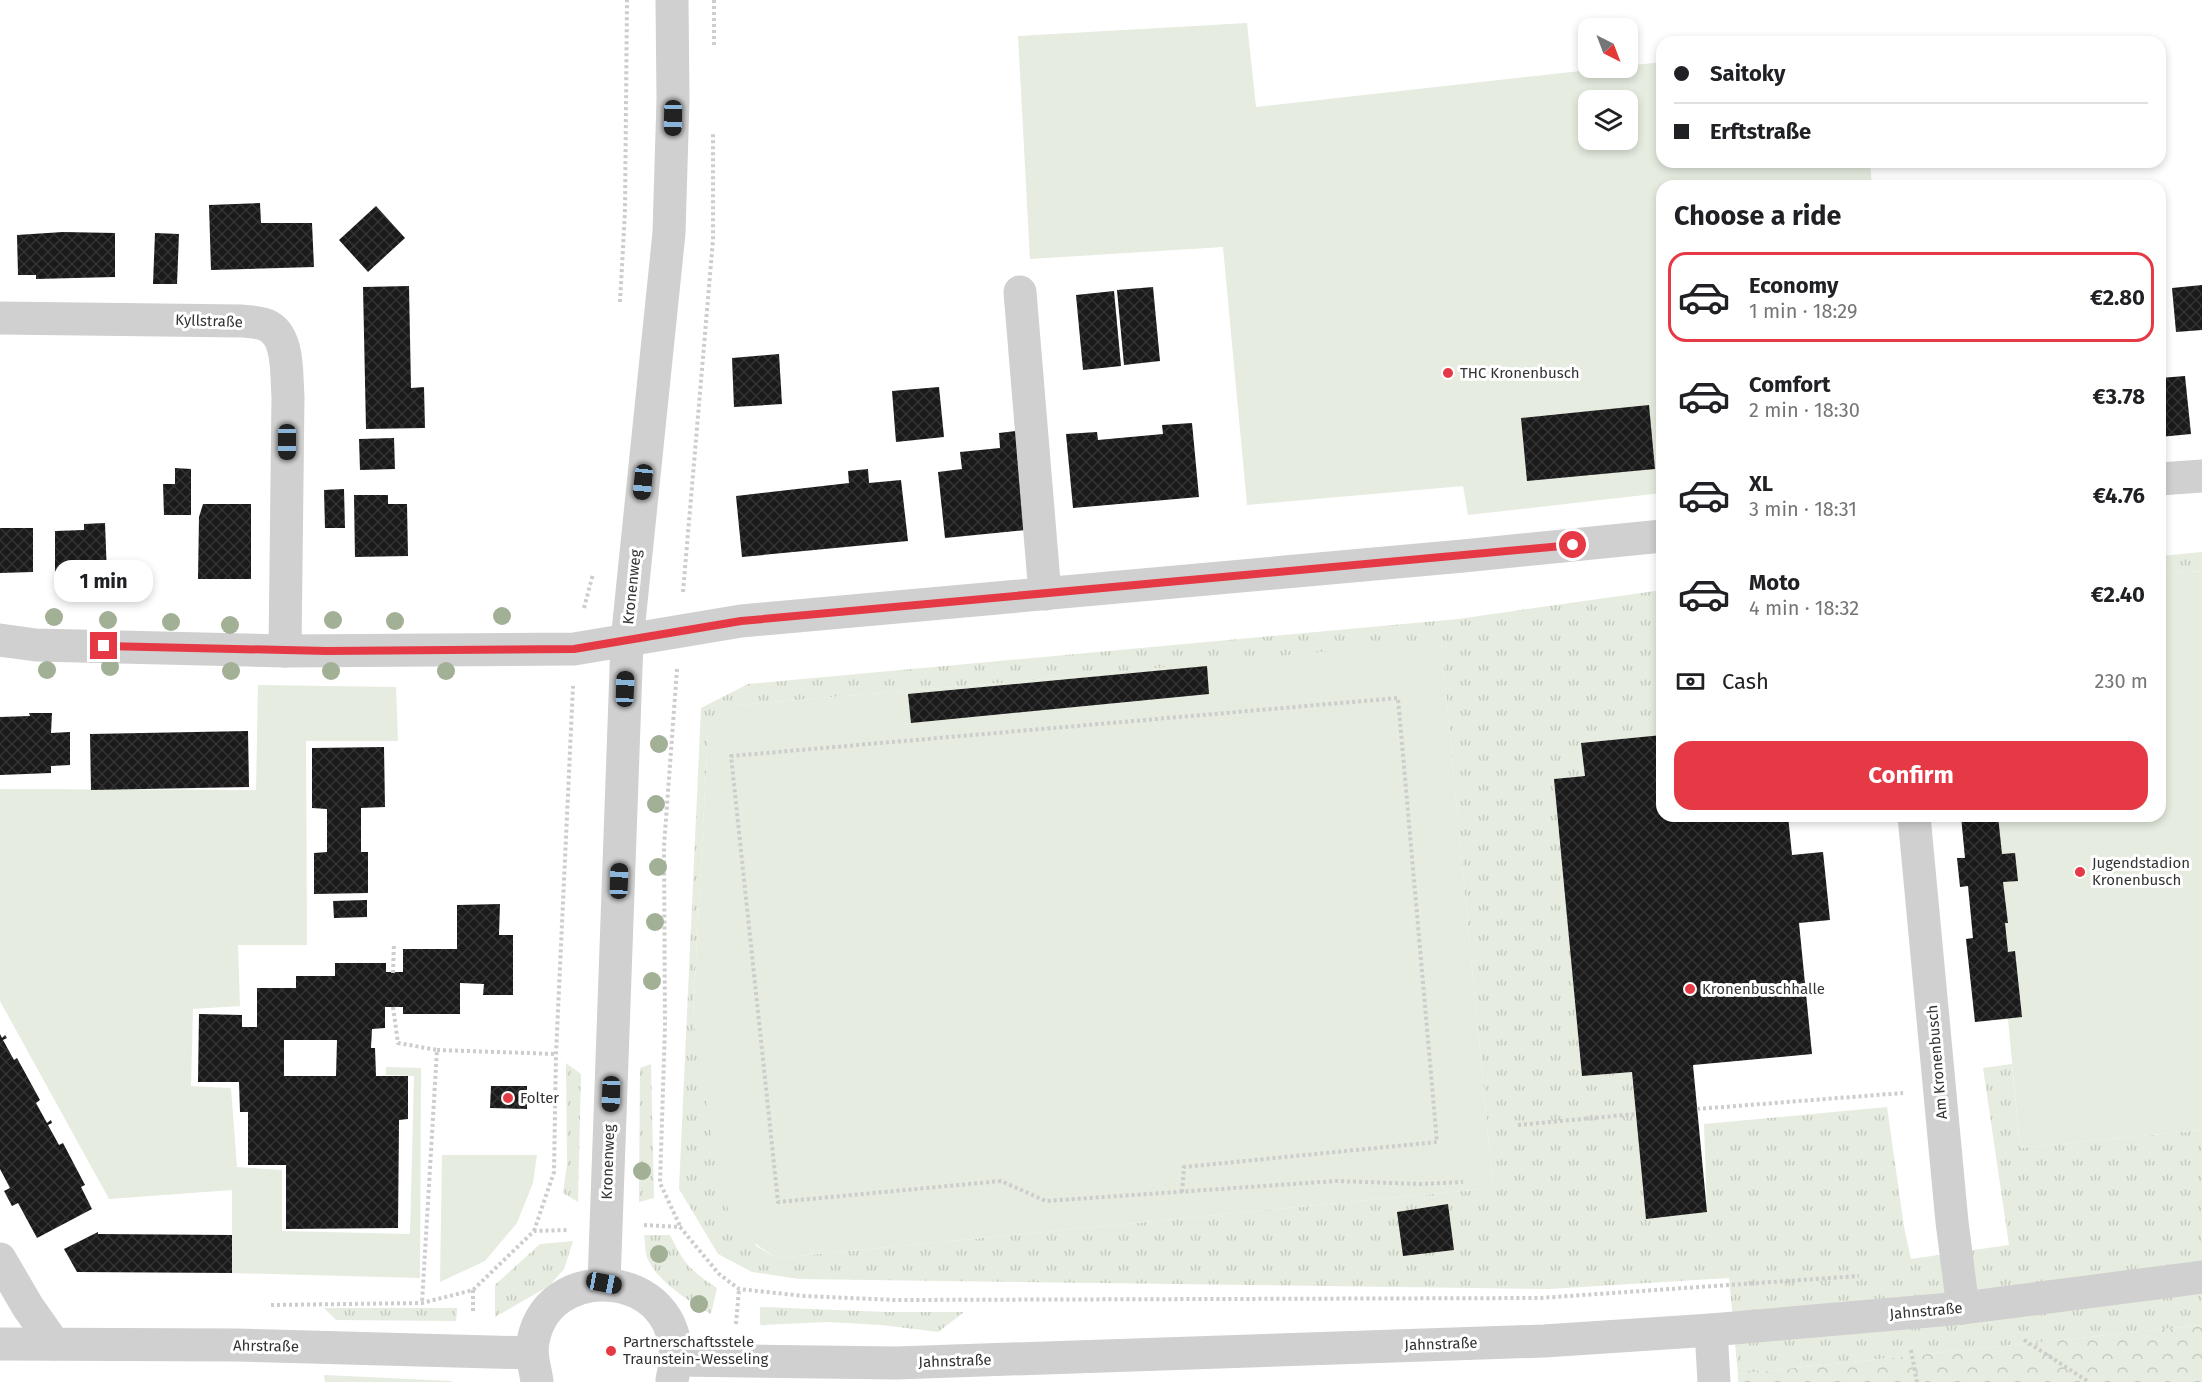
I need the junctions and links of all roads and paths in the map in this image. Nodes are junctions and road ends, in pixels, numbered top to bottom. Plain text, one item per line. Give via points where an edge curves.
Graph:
1 (672, 0) edge
2 (1020, 292) dead end
3 (0, 318) edge
4 (2202, 476) edge
5 (2166, 479) edge
6 (1656, 537) edge
7 (1045, 594) junction
8 (0, 640) edge
9 (627, 641) junction
10 (285, 651) junction
11 (1915, 822) edge
12 (394, 943) dead end
13 (393, 973) dead end
14 (393, 1007) dead end
15 (437, 1050) junction
16 (556, 1054) dead end
17 (1939, 1090) junction
18 (1697, 1109) dead end
19 (1636, 1114) dead end
20 (1518, 1125) dead end
21 (1463, 1182) dead end
22 (1182, 1192) junction
23 (606, 1228) junction
24 (0, 1259) edge
25 (1863, 1275) dead end
26 (2202, 1277) edge
27 (604, 1283) junction
28 (472, 1290) dead end
29 (422, 1303) dead end
30 (1963, 1308) junction
31 (1711, 1330) junction
32 (1909, 1340) dead end
33 (2023, 1340) dead end
34 (0, 1344) edge
35 (54, 1344) junction
36 (535, 1367) edge
37 (675, 1371) edge
38 (1714, 1382) edge
39 (1917, 1382) edge
40 (2089, 1382) edge

1 - 9 street, Kronenweg via 669,233
2 - 7 street
3 - 10 street, Kyllstraße via 242,321 267,326 280,337 288,396
4 - 5 street
6 - 7 street
7 - 9 street via 741,621
8 - 10 street via 36,645
9 - 10 street via 574,649
9 - 23 street, Kronenweg
11 - 17 street, Am Kronenbusch
12 - 13 path
14 - 15 path via 398,1043
15 - 16 path
15 - 29 path
17 - 18 path
17 - 30 street, Am Kronenbusch
19 - 20 path
21 - 22 path via 1336,1181
22 - 22 path via 1046,1201 1001,1181 778,1202 731,756 1398,698 1437,1142 1184,1167
23 - 25 path via 680,1227 719,1274 739,1289 895,1300 1540,1298
23 - 27 street, Kronenweg
23 - 28 path via 534,1231
24 - 35 street
26 - 30 street, Jahnstraße
27 - 36 street, Ahrstraße via 566,1294 550,1308 534,1337
27 - 37 street, Ahrstraße via 633,1289 657,1306 673,1331
30 - 31 street, Jahnstraße
31 - 37 street, Jahnstraße via 1544,1341
31 - 38 street
32 - 39 path
33 - 40 path
34 - 35 street, Ahrstraße
35 - 36 street, Ahrstraße via 236,1345

